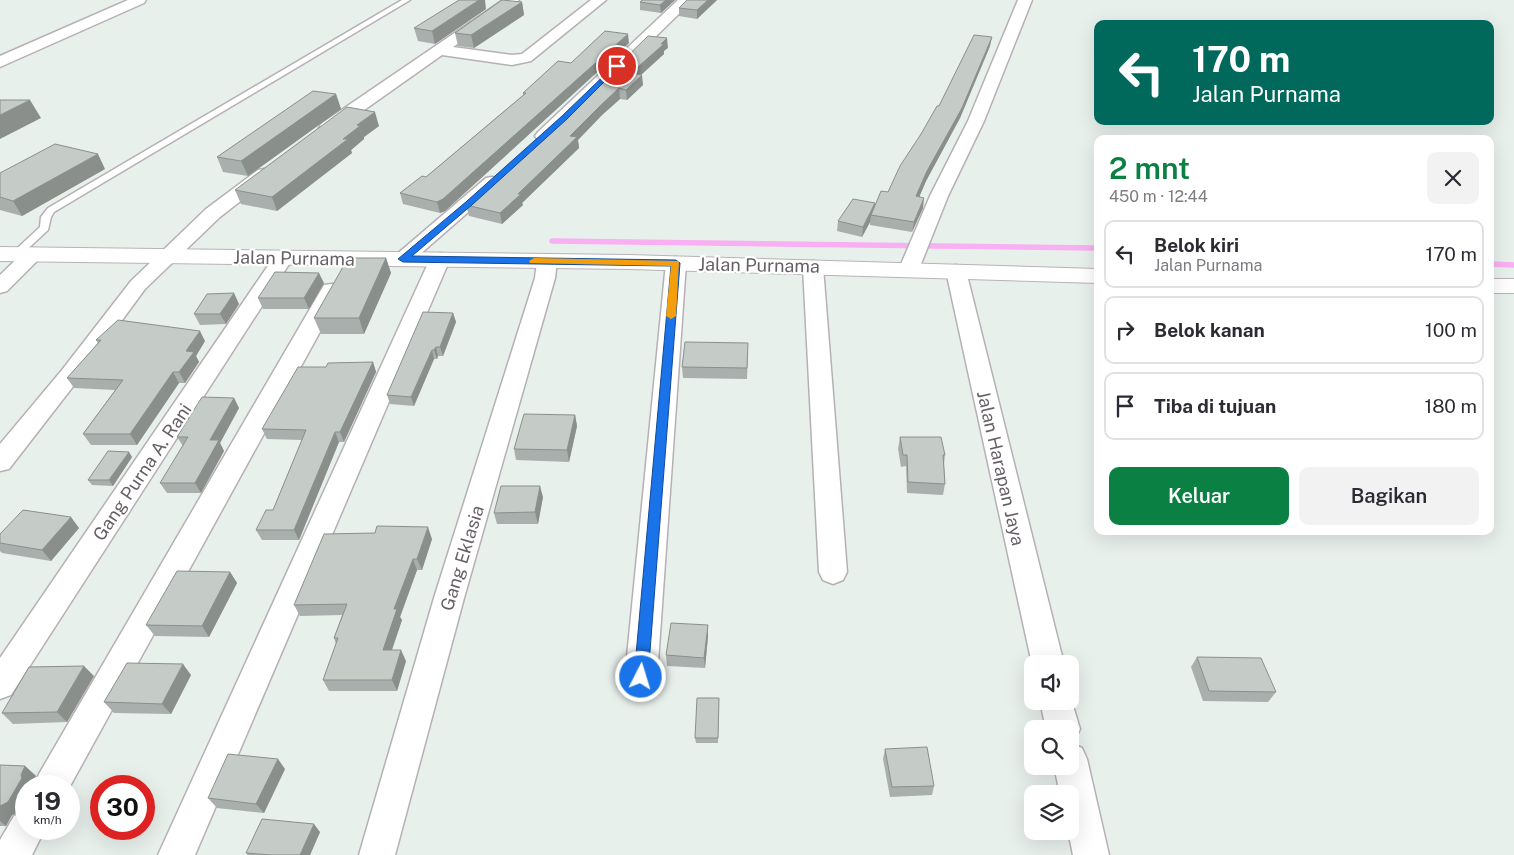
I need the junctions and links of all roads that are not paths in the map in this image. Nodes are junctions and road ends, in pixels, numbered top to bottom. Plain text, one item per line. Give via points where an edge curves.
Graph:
1 (140, 0) edge
2 (407, 0) edge
3 (512, 0) edge
4 (599, 0) edge
5 (686, 0) edge
6 (1025, 0) edge
7 (439, 50) junction
8 (0, 62) edge
9 (312, 140) edge
10 (535, 143) edge
11 (274, 167) edge
12 (506, 170) edge
13 (16, 254) edge
14 (166, 256) junction
15 (283, 258) junction
16 (350, 259) junction
17 (403, 259) junction
18 (440, 259) junction
19 (547, 261) junction
20 (676, 263) junction
21 (813, 267) junction
22 (910, 268) junction
23 (956, 271) junction
24 (1094, 276) edge
25 (1494, 286) edge
26 (1514, 286) edge
27 (0, 287) edge
28 (0, 462) edge
29 (833, 572) dead end
30 (1046, 655) edge
31 (641, 677) dead end
32 (0, 685) edge
33 (57, 775) edge
34 (1074, 775) edge
35 (21, 840) edge
36 (12, 855) edge
37 (176, 855) edge
38 (377, 855) edge
39 (1091, 855) edge

1 - 8 street
2 - 13 lane via 51,210 45,228
3 - 7 street
4 - 7 street via 526,58 512,60
5 - 10 street
6 - 22 street via 976,121 939,196
7 - 9 street
11 - 14 street via 213,213
12 - 17 street
13 - 14 street, Jalan Purnama
13 - 27 street
14 - 15 street, Jalan Purnama
14 - 28 street via 138,285
15 - 16 street, Jalan Purnama
15 - 32 street, Gang Purna A. Rani
16 - 17 street, Jalan Purnama
16 - 33 street
17 - 18 street, Jalan Purnama
18 - 19 street, Jalan Purnama
18 - 37 street
19 - 20 street, Jalan Purnama
19 - 38 street, Gang Eklasia via 545,278 449,598
20 - 21 street, Jalan Purnama
20 - 31 street
21 - 22 street, Jalan Purnama
21 - 29 street
22 - 23 street, Jalan Purnama
23 - 24 street, Jalan Purnama
23 - 30 street, Jalan Harapan Jaya
25 - 26 street
34 - 39 street
35 - 36 street

